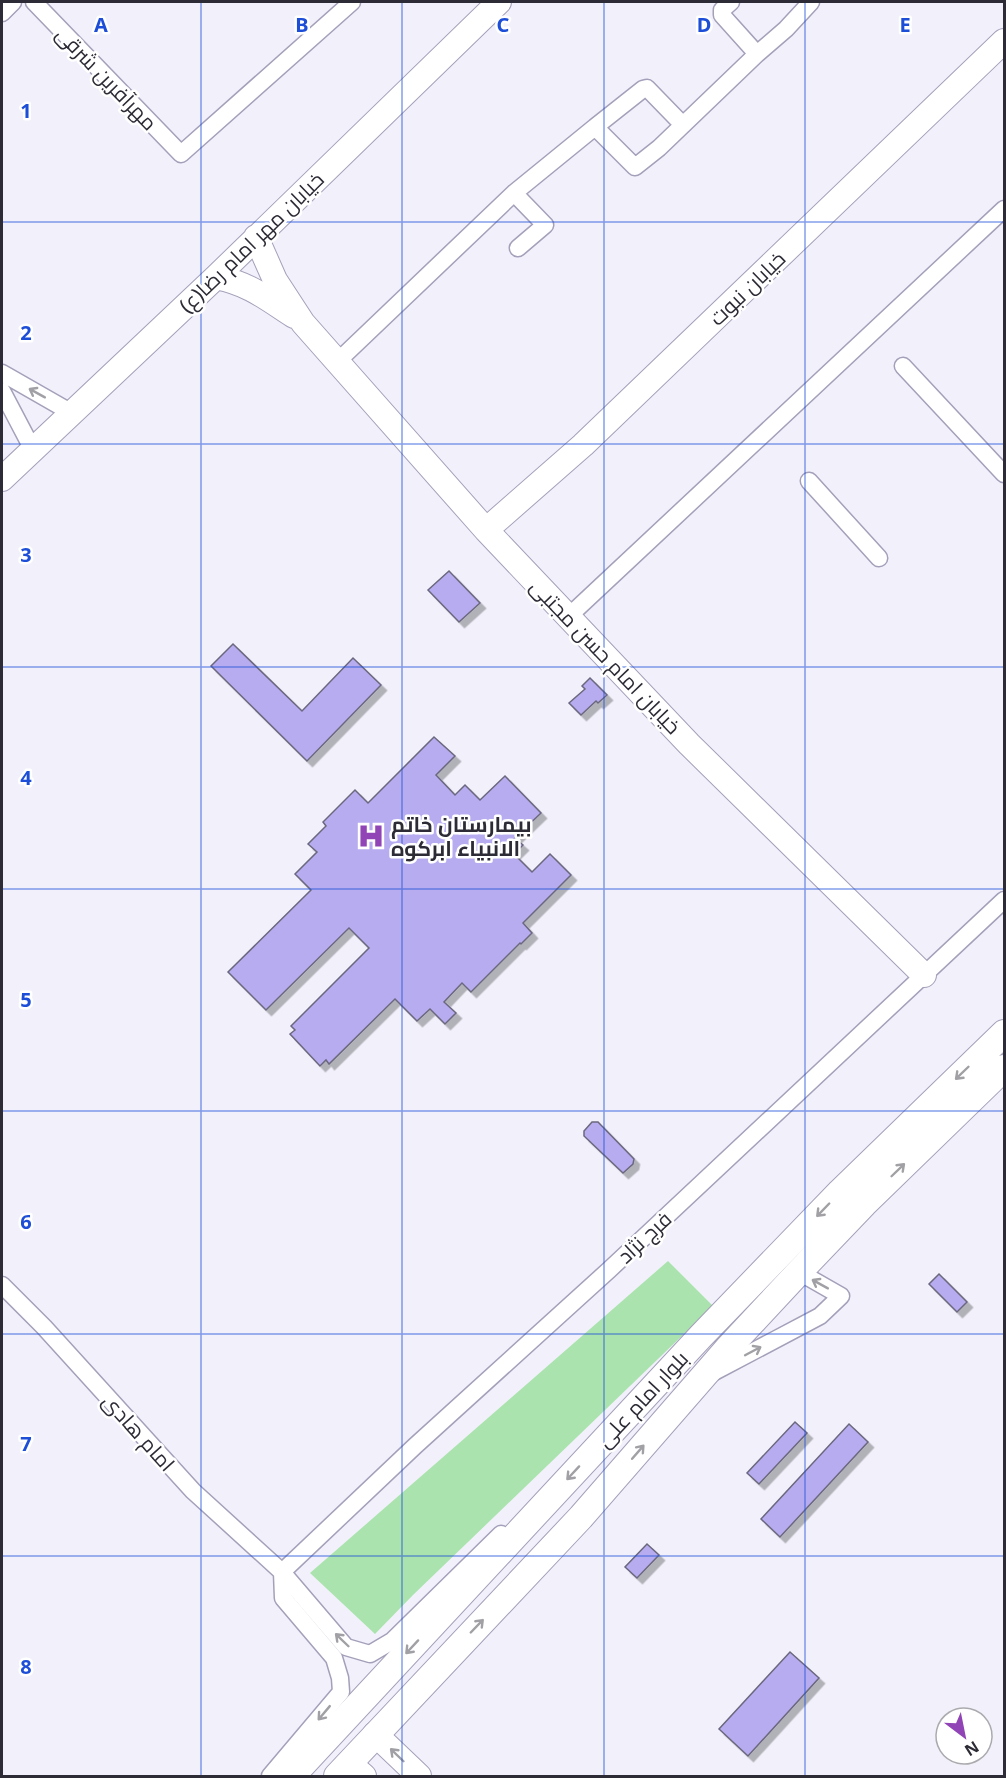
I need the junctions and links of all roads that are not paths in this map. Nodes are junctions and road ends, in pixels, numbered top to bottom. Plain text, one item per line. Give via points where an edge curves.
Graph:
1 (13, 2) edge
2 (34, 2) edge
3 (352, 2) edge
4 (499, 2) edge
5 (731, 2) edge
6 (806, 3) edge
7 (2, 13) edge
8 (1005, 41) edge
9 (757, 54) junction
10 (682, 124) junction
11 (595, 127) junction
12 (514, 194) junction
13 (1005, 209) edge
14 (256, 237) junction
15 (518, 248) dead end
16 (216, 278) junction
17 (303, 323) junction
18 (338, 361) junction
19 (903, 366) dead end
20 (2, 373) edge
21 (2, 391) edge
22 (72, 412) junction
23 (33, 450) junction
24 (1005, 474) edge
25 (2, 479) edge
26 (809, 481) dead end
27 (486, 530) junction
28 (879, 558) dead end
29 (568, 616) junction
30 (1005, 900) edge
31 (924, 975) junction
32 (1005, 1033) edge
33 (1005, 1068) edge
34 (799, 1272) junction
35 (2, 1284) edge
36 (735, 1301) junction
37 (755, 1319) junction
38 (701, 1378) junction
39 (548, 1500) junction
40 (282, 1572) junction
41 (375, 1734) junction
42 (350, 1772) edge
43 (270, 1776) edge
44 (292, 1776) edge
45 (419, 1776) edge

1 - 7 street
2 - 3 street, مهرآفرین شرقی via 181,154
4 - 14 street, خیابان مهر امام رضا(ع)
5 - 9 street via 722,15
6 - 9 street via 786,29
8 - 27 street, خیابان نبوت via 583,445
9 - 10 street
10 - 11 street via 647,88
10 - 11 street via 635,168
11 - 12 street
12 - 15 street via 545,225
12 - 18 street
13 - 29 street
14 - 16 street, خیابان مهر امام رضا(ع)
14 - 17 street, خیابان امام حسن مجتبی
16 - 17 street, خیابان امام حسن مجتبی via 238,282 262,294
16 - 22 street, خیابان مهر امام رضا(ع)
17 - 18 street, خیابان امام حسن مجتبی
18 - 27 street, خیابان امام حسن مجتبی
19 - 24 street
22 -> 20 street
21 - 23 street
22 - 23 street, خیابان مهر امام رضا(ع)
23 - 25 street, خیابان مهر امام رضا(ع)
26 - 28 street
27 - 29 street, خیابان امام حسن مجتبی
29 - 31 street, خیابان امام حسن مجتبی via 689,744
30 - 31 street, فرج نژاد
31 - 40 street, فرج نژاد
32 -> 36 main road, بلوار امام علی via 840,1192
34 -> 33 main road, بلوار امام علی
34 - 37 main road, بلوار امام علی
38 -> 34 street via 820,1316 841,1296
35 - 40 street, امام هادی via 193,1491
36 - 37 main road
36 -> 39 main road, بلوار امام علی
37 - 38 main road, بلوار امام علی
41 -> 38 main road, بلوار امام علی via 581,1517
39 -> 40 street, امام هادی via 501,1534 392,1641 370,1654 346,1647
39 -> 44 main road, بلوار امام علی
40 -> 43 street via 283,1598 334,1658 341,1692
41 - 42 main road, بلوار امام علی
45 -> 41 street

